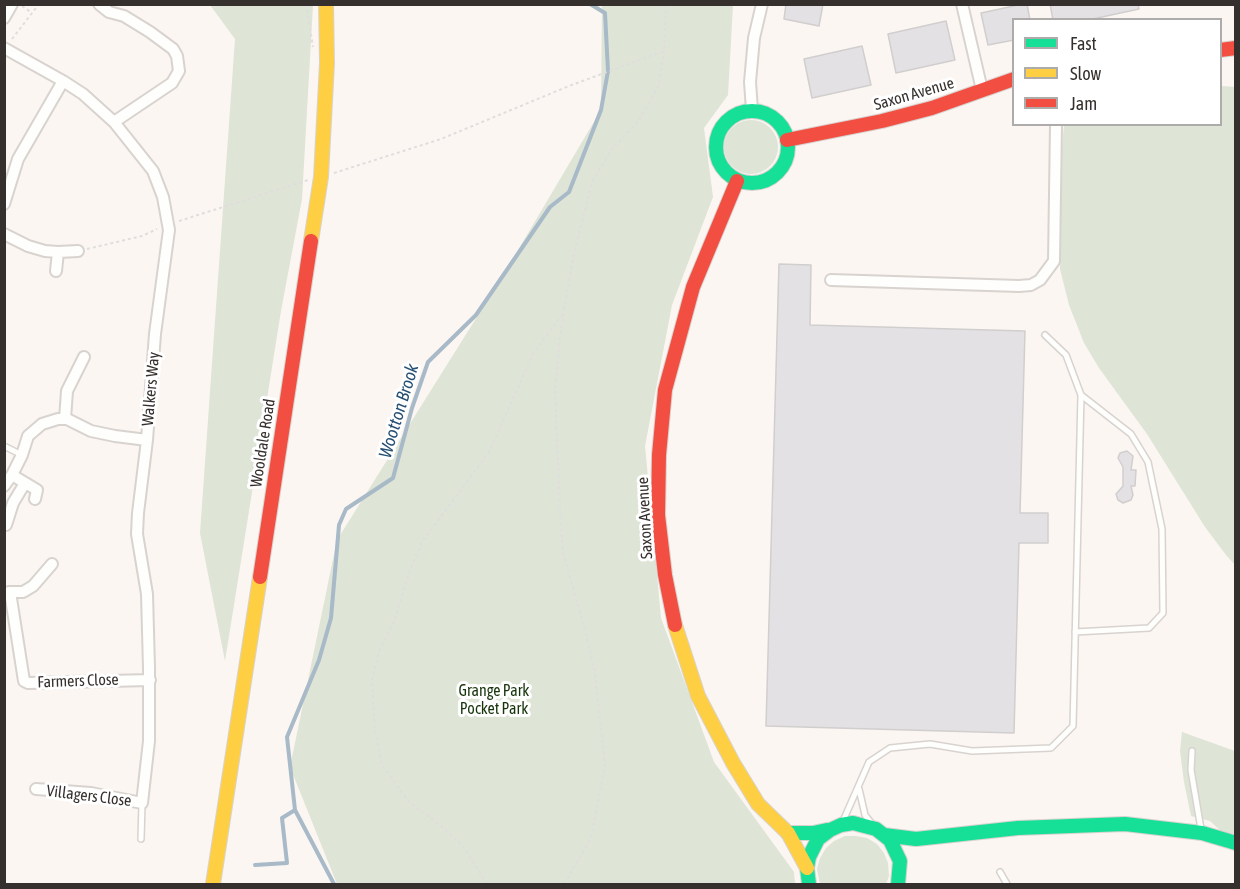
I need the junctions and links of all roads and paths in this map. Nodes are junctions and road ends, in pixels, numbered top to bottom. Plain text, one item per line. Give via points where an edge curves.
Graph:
1 (12, 4) edge
2 (21, 4) edge
3 (39, 4) edge
4 (99, 4) edge
5 (326, 4) edge
6 (666, 4) edge
7 (762, 4) edge
8 (962, 4) edge
9 (32, 13) junction
10 (4, 18) edge
11 (19, 29) dead end
12 (4, 48) edge
13 (664, 51) junction
14 (1012, 80) edge
15 (63, 81) junction
16 (982, 90) junction
17 (752, 110) junction
18 (114, 122) junction
19 (1056, 126) edge
20 (787, 140) junction
21 (321, 177) junction
22 (737, 181) junction
23 (4, 204) edge
24 (168, 224) junction
25 (4, 234) edge
26 (78, 251) joint
27 (58, 252) junction
28 (56, 271) dead end
29 (831, 280) dead end
30 (563, 313) junction
31 (1045, 335) dead end
32 (84, 357) dead end
33 (1080, 395) junction
34 (65, 419) junction
35 (147, 440) junction
36 (4, 446) edge
37 (22, 455) junction
38 (12, 475) junction
39 (25, 483) junction
40 (4, 486) edge
41 (35, 499) dead end
42 (6, 525) edge
43 (52, 564) dead end
44 (7, 593) edge
45 (1075, 632) junction
46 (150, 680) junction
47 (1192, 751) dead end
48 (859, 787) junction
49 (36, 789) dead end
50 (142, 803) junction
51 (835, 827) junction
52 (880, 832) junction
53 (788, 833) junction
54 (1202, 833) junction
55 (141, 839) dead end
56 (1236, 843) edge
57 (807, 868) junction
58 (1000, 872) dead end
59 (900, 883) edge
60 (213, 885) edge
61 (487, 885) edge
62 (564, 885) edge
63 (809, 885) edge
64 (1007, 885) edge

1 - 10 street
2 - 9 path
3 - 9 path
4 - 18 street via 150,33 177,56 178,71 172,83
5 - 21 main road, Wooldale Road
6 - 13 path
7 - 17 street via 754,38
8 - 16 street
9 - 11 path
12 - 15 street, Walkers Way
13 - 21 path via 441,139
13 - 30 path via 659,85 638,122 612,149 592,182
14 - 16 main road, Saxon Avenue
15 - 18 street, Walkers Way
15 - 23 street via 18,159
16 - 20 main road, Saxon Avenue via 932,108
17 - 20 main road via 778,122
17 - 22 main road via 730,117 718,132 715,145 723,170
18 - 24 street, Walkers Way via 153,171
19 - 29 street via 1054,261 1040,280 1019,286
20 - 22 main road via 782,167 770,179
21 - 24 path
21 - 60 main road, Wooldale Road
22 - 53 main road, Saxon Avenue via 693,286 665,390 658,515 675,624 698,696 758,804
24 - 26 path via 142,236
24 - 35 street, Walkers Way
25 - 27 street via 28,246
26 - 27 street
27 - 28 street
30 - 61 path via 533,354 489,452 422,542 394,622 379,651 372,680 382,765 409,802 463,846
30 - 62 path via 555,392 561,532 595,673 605,765 591,838
31 - 33 lane via 1066,355
32 - 34 street via 67,392
33 - 45 lane
33 - 45 lane via 1131,434 1148,462 1162,529 1163,613 1149,628
34 - 35 street via 91,431
34 - 37 street via 51,420 32,431
35 - 46 street, Walkers Way via 137,534 147,594
36 - 37 lane
37 - 38 street
38 - 39 street
38 - 40 street
39 - 41 street via 37,490
39 - 42 street
43 - 44 street, Farmers Close via 33,586 23,592
44 - 46 street, Farmers Close via 24,681
45 - 48 lane via 1073,726 1051,748 972,751 930,744 890,748 869,762
46 - 50 street, Walkers Way
47 - 54 lane via 1191,770
48 - 51 lane
48 - 52 lane via 865,814
49 - 50 street, Villagers Close via 91,793
50 - 55 lane
51 - 52 main road via 863,824
51 - 53 main road via 813,833
51 - 57 main road via 818,839
52 - 54 main road via 916,839 1046,826 1125,824
52 - 59 main road via 896,850
53 - 57 main road, Saxon Avenue
54 - 56 main road
57 - 63 main road
58 - 64 lane

